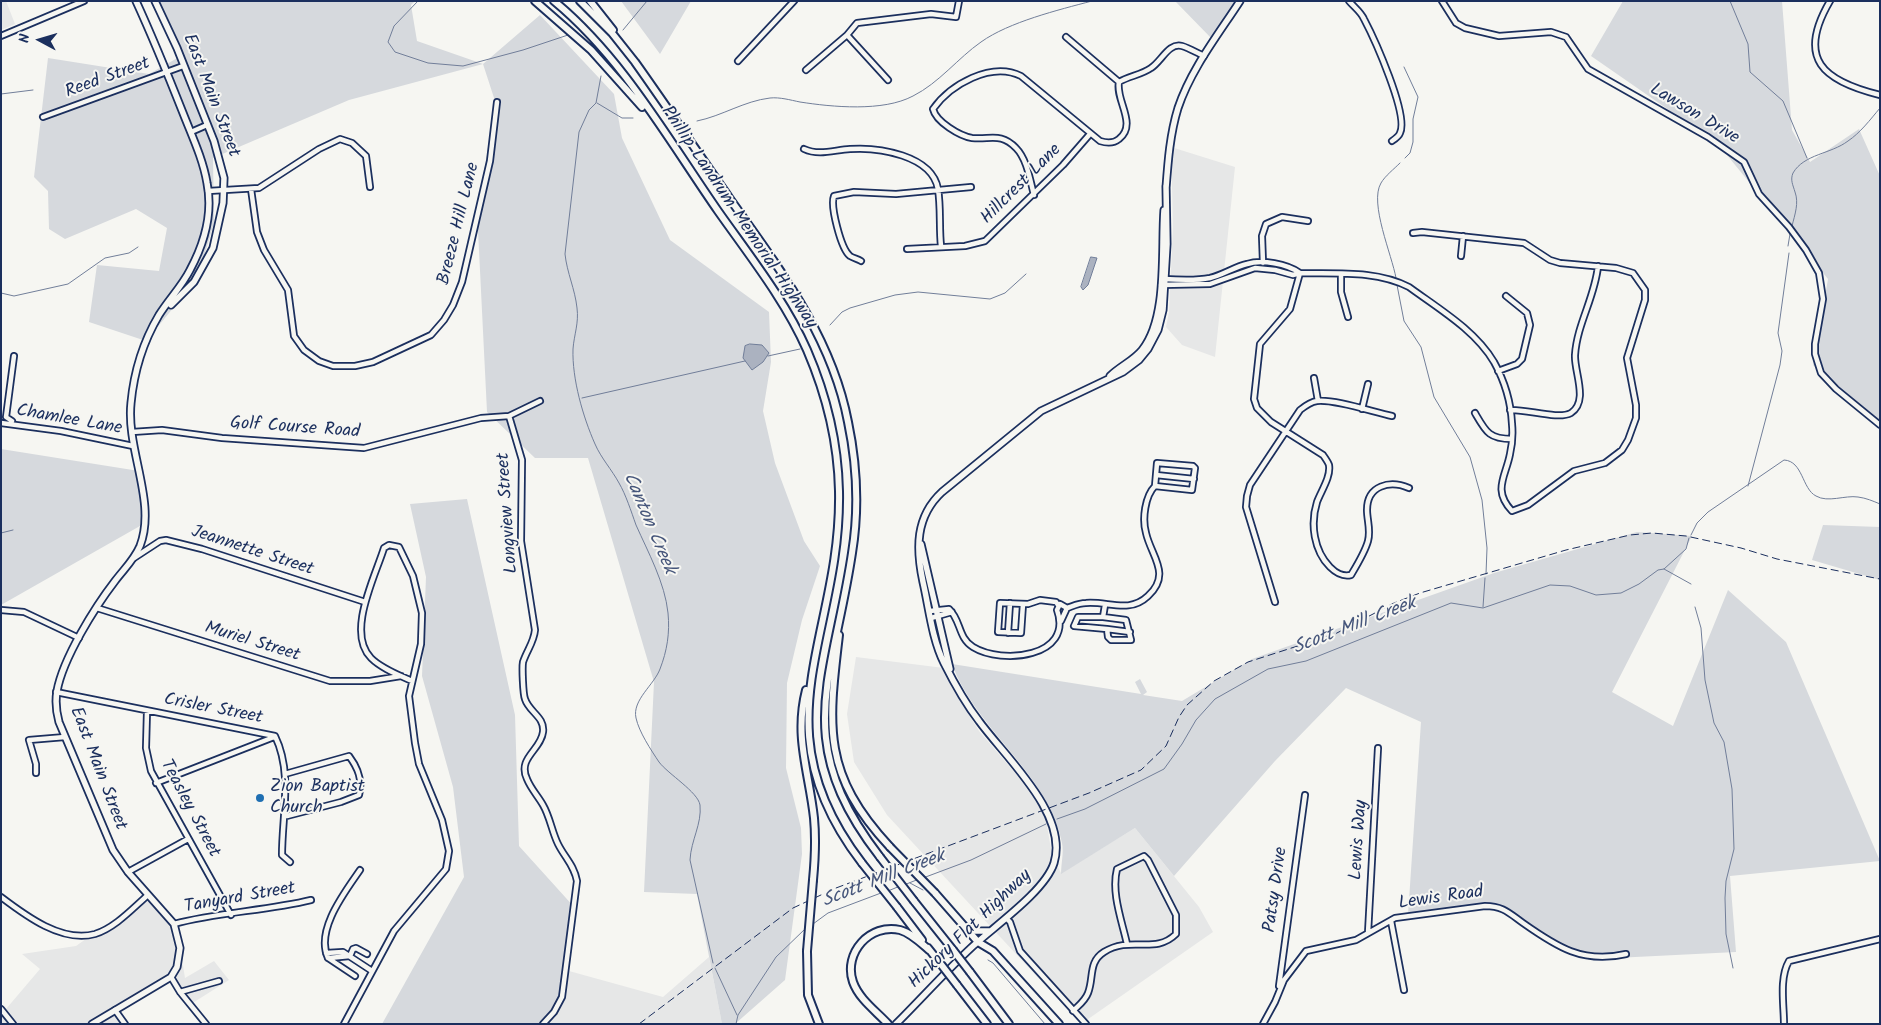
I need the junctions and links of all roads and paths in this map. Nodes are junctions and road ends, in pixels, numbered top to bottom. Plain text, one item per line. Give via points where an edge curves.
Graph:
1 (84, 1) edge
2 (136, 1) edge
3 (155, 1) edge
4 (535, 1) edge
5 (554, 1) edge
6 (580, 1) edge
7 (590, 1) edge
8 (794, 1) edge
9 (959, 1) edge
10 (1240, 1) edge
11 (1349, 1) edge
12 (1442, 1) edge
13 (1830, 1) edge
14 (847, 35) junction
15 (1, 36) edge
16 (1066, 37) dead end
17 (1204, 56) junction
18 (738, 61) dead end
19 (635, 62) junction
20 (183, 66) junction
21 (806, 70) dead end
22 (167, 72) junction
23 (888, 80) dead end
24 (1118, 82) junction
25 (1880, 95) edge
26 (497, 102) dead end
27 (43, 117) dead end
28 (207, 125) junction
29 (191, 132) junction
30 (664, 132) junction
31 (1090, 134) junction
32 (1392, 141) dead end
33 (804, 150) dead end
34 (370, 187) dead end
35 (971, 187) dead end
36 (938, 189) junction
37 (224, 190) junction
38 (251, 190) junction
39 (208, 191) junction
40 (1034, 195) junction
41 (1308, 221) dead end
42 (1414, 233) dead end
43 (1463, 236) junction
44 (942, 246) junction
45 (907, 249) dead end
46 (1461, 256) dead end
47 (861, 261) dead end
48 (1263, 262) junction
49 (1598, 266) junction
50 (1263, 268) junction
51 (1300, 273) junction
52 (1341, 274) junction
53 (1163, 282) junction
54 (1506, 296) dead end
55 (1348, 317) dead end
56 (150, 332) junction
57 (14, 356) dead end
58 (1498, 372) junction
59 (1314, 378) dead end
60 (1368, 384) dead end
61 (540, 401) dead end
62 (1318, 401) junction
63 (1362, 409) junction
64 (1510, 410) junction
65 (1475, 413) dead end
66 (509, 416) junction
67 (1392, 416) dead end
68 (1, 423) edge
69 (18, 424) junction
70 (1880, 425) edge
71 (1285, 431) junction
72 (132, 432) junction
73 (1512, 439) junction
74 (133, 446) junction
75 (1156, 475) junction
76 (1194, 479) junction
77 (1155, 486) junction
78 (1409, 488) dead end
79 (134, 558) junction
80 (845, 593) junction
81 (365, 602) junction
82 (1275, 602) dead end
83 (1010, 603) junction
84 (1023, 604) junction
85 (1105, 604) junction
86 (1058, 605) junction
87 (97, 608) junction
88 (1067, 608) junction
89 (1, 610) edge
90 (933, 614) junction
91 (1103, 617) junction
92 (1061, 621) junction
93 (1107, 629) junction
94 (1130, 632) junction
95 (1008, 633) junction
96 (79, 638) junction
97 (814, 659) junction
98 (402, 676) junction
99 (412, 681) junction
100 (56, 692) junction
101 (147, 711) junction
102 (275, 736) junction
103 (65, 737) junction
104 (1378, 748) dead end
105 (36, 773) dead end
106 (285, 774) junction
107 (156, 783) junction
108 (1304, 795) dead end
109 (283, 811) junction
110 (188, 839) junction
111 (290, 862) dead end
112 (360, 870) dead end
113 (128, 872) junction
114 (148, 895) junction
115 (1, 898) edge
116 (311, 900) dead end
117 (232, 915) junction
118 (1006, 918) junction
119 (1391, 921) junction
120 (174, 924) junction
121 (989, 931) junction
122 (971, 932) junction
123 (1368, 933) junction
124 (1880, 938) edge
125 (978, 942) junction
126 (1127, 944) junction
127 (929, 950) junction
128 (366, 954) dead end
129 (1626, 954) dead end
130 (327, 955) junction
131 (350, 956) junction
132 (372, 971) junction
133 (355, 976) dead end
134 (172, 977) junction
135 (219, 981) dead end
136 (1279, 990) junction
137 (1404, 990) dead end
138 (180, 992) junction
139 (1, 1009) edge
140 (115, 1010) junction
141 (1073, 1011) junction
142 (13, 1024) edge
143 (92, 1024) edge
144 (125, 1024) edge
145 (206, 1024) edge
146 (344, 1024) edge
147 (543, 1024) edge
148 (819, 1024) edge
149 (888, 1024) edge
150 (896, 1024) edge
151 (987, 1024) edge
152 (1009, 1024) edge
153 (1059, 1024) edge
154 (1086, 1024) edge
155 (1263, 1024) edge
156 (1784, 1024) edge

1 - 15 street
2 - 22 main road, East Main Street
3 - 20 main road, East Main Street
4 - 30 highway via 591,50
5 - 30 highway, Phillip Landrum Memorial Highway via 607,54
6 - 19 highway, Phillip Landrum Memorial Highway
7 - 19 highway
8 - 18 street
9 - 14 street via 956,17 931,14 857,22
10 - 17 main road, Hickory Flat Highway
11 - 32 street via 1363,17 1392,81 1401,118 1400,134
12 - 70 street, Lawson Drive via 1456,24 1465,28 1500,36 1551,32 1566,37 1588,69 1708,137 1744,162 1759,194 1789,227 1819,273 1824,299 1815,354 1821,373
13 - 25 street via 1815,32 1819,62 1826,73 1836,79
14 - 21 street
14 - 23 street
16 - 24 street
17 - 24 street via 1176,46 1149,70
17 - 53 main road, Hickory Flat Highway via 1178,108 1169,151
19 - 80 highway, Phillip Landrum Memorial Highway via 800,302 830,360 846,411 856,477 855,527
20 - 22 street, Reed Street
20 - 28 main road, East Main Street
22 - 27 street, Reed Street
22 - 29 main road, East Main Street
24 - 31 street via 1126,114 1125,133 1118,140 1106,143
26 - 38 street, Breeze Hill Lane via 490,161 462,282 453,305 431,335 373,362 333,366 304,350 294,336 288,290 257,232
28 - 29 street
28 - 37 main road, East Main Street via 222,169
29 - 39 main road, East Main Street
30 - 97 highway, Phillip Landrum Memorial Highway via 783,306 806,347 825,398 835,446 839,515 835,554
31 - 40 street, Hillcrest Lane
31 - 40 street via 1012,72 999,71 973,78 939,101 933,109 934,115 961,134 998,138 1015,146 1022,156
33 - 36 street via 811,153 869,149 903,156 934,176
34 - 38 street via 366,156 352,143 340,139 319,149 266,185
35 - 36 street
36 - 44 street
36 - 47 street via 896,194 854,192 834,196 832,205 842,242 849,255
37 - 38 street
37 - 39 street
37 - 56 main road, East Main Street via 218,236 204,267
39 - 56 main road, East Main Street via 208,216 200,250
40 - 44 street, Hillcrest Lane via 985,241 965,246
41 - 48 street via 1282,217 1266,224 1262,236
42 - 43 street
43 - 46 street
43 - 49 street via 1524,243 1560,263
44 - 45 street, Hillcrest Lane
48 - 50 street
48 - 51 street
48 - 53 street via 1246,264 1202,279
49 - 64 street via 1597,281 1575,355 1580,392 1577,406 1572,412 1558,416
49 - 73 street via 1633,273 1645,290 1645,300 1627,358 1636,404 1636,418 1628,440 1622,450 1605,463 1574,471 1528,505 1512,511 1501,483 1510,458
50 - 51 street via 1293,275
50 - 53 street via 1250,269 1210,284
51 - 52 street
51 - 71 street via 1290,309 1260,344 1254,399 1263,416
52 - 55 street
52 - 58 street via 1385,278 1409,288 1474,336
53 - 90 main road, Hickory Flat Highway via 1157,318 1148,340 1133,359 1108,378 1041,410 933,500 922,520 919,537 919,556
54 - 58 street via 1527,313 1530,325 1522,359
56 - 72 main road, East Main Street via 140,352 133,390
57 - 69 street via 6,417
58 - 64 street
59 - 62 street
60 - 63 street
61 - 66 street, Golf Course Road
62 - 63 street
62 - 71 street via 1300,410
63 - 67 street
64 - 73 street
65 - 73 street via 1490,435
66 - 72 street, Golf Course Road via 481,418 356,449 162,430
66 - 147 street, Longview Street via 522,460 521,541 534,630 522,665 525,699 538,715 544,730 524,769 558,844 574,867 577,881 562,997
68 - 69 street, Chamlee Lane
69 - 74 street, Chamlee Lane
71 - 78 street via 1323,455 1329,465 1317,503 1314,530 1322,558 1340,575 1351,575 1368,540 1369,499 1384,484 1396,483
71 - 82 street via 1250,485 1246,508
72 - 74 main road, East Main Street
74 - 79 main road, East Main Street via 146,522
75 - 76 street
75 - 76 street via 1157,463 1193,466
75 - 77 street
76 - 77 street via 1192,490
77 - 85 street via 1148,496 1145,527 1158,562 1154,589 1131,606
79 - 81 street, Jeannette Street via 166,540
79 - 87 main road, East Main Street
80 - 122 highway, bridge via 831,700 832,740 838,764 852,797 869,824
80 - 152 highway, Phillip Landrum Memorial Highway, bridge via 826,683 824,714 825,738 842,800 880,857
81 - 98 street via 360,636 367,654
81 - 99 street via 384,548 397,545 413,576 422,613 421,644
83 - 84 street
83 - 95 street
83 - 95 street via 1000,603 998,632
84 - 86 street via 1049,600
84 - 95 street via 1021,633
85 - 88 street via 1085,603
85 - 91 street
86 - 88 street
86 - 92 street
87 - 96 main road, East Main Street
87 - 98 street, Muriel Street via 330,681 370,681
88 - 92 street
89 - 96 street via 24,612
90 - 92 street via 952,612 969,645 1009,658 1046,648 1054,639
90 - 118 main road, Hickory Flat Highway via 951,674 976,718 1034,792 1056,837 1056,858 1050,872
91 - 93 street via 1078,617 1074,626
91 - 94 street via 1126,620
93 - 94 street
93 - 94 street via 1111,640 1131,640
96 - 100 main road, East Main Street
97 - 127 highway, Phillip Landrum Memorial Highway, bridge via 808,713 812,758 820,788 832,818 862,863
97 - 148 highway, bridge via 800,723 802,758 814,817 806,974 808,995
98 - 99 street
99 - 132 street via 409,696 419,764 442,820 449,851 446,869 394,931
100 - 101 street, Crisler Street
100 - 103 main road, East Main Street via 56,710
101 - 102 street, Crisler Street
101 - 107 street, Teasley Street via 147,758
102 - 106 street, Crisler Street
102 - 107 street
103 - 105 street via 28,740
103 - 113 main road, East Main Street via 113,850
104 - 123 street, Lewis Way
106 - 109 street, Crisler Street
106 - 109 street via 349,756 356,765 361,786 359,795 341,802 286,816
107 - 110 street, Teasley Street
108 - 136 street, Patsy Drive
109 - 111 street, Crisler Street via 282,854
110 - 113 street
110 - 117 street, Teasley Street
112 - 130 street via 332,912
113 - 114 main road, East Main Street
114 - 115 street via 115,923 97,933 80,936 55,930 24,915
114 - 120 main road, East Main Street
116 - 117 street, Tanyard Street
117 - 120 street, Tanyard Street via 195,918
118 - 121 main road, Hickory Flat Highway
118 - 141 street via 1020,951
119 - 123 street, Lewis Road
119 - 129 street, Lewis Road via 1499,906 1550,942 1578,954 1589,958
119 - 137 street
120 - 134 main road, East Main Street via 180,948
121 - 122 main road
121 - 125 main road, Hickory Flat Highway
122 - 125 highway
123 - 136 street, Lewis Road via 1356,940 1306,951
124 - 156 street via 1789,961 1784,985
125 - 150 main road, Hickory Flat Highway
125 - 153 highway via 993,952
126 - 126 street via 1160,945 1176,934 1176,915 1144,856 1116,869 1116,898
126 - 141 street via 1106,951 1095,960 1088,992
127 - 149 highway via 906,932 888,929 872,934 855,951 851,970 853,983
127 - 151 highway, Phillip Landrum Memorial Highway, bridge
128 - 131 street via 356,948
130 - 131 street
130 - 133 street
131 - 132 street
132 - 146 street
134 - 138 street
134 - 140 main road
135 - 138 street
136 - 155 street, Lewis Road
138 - 145 street
139 - 142 street
140 - 143 main road
140 - 144 street
141 - 154 street

